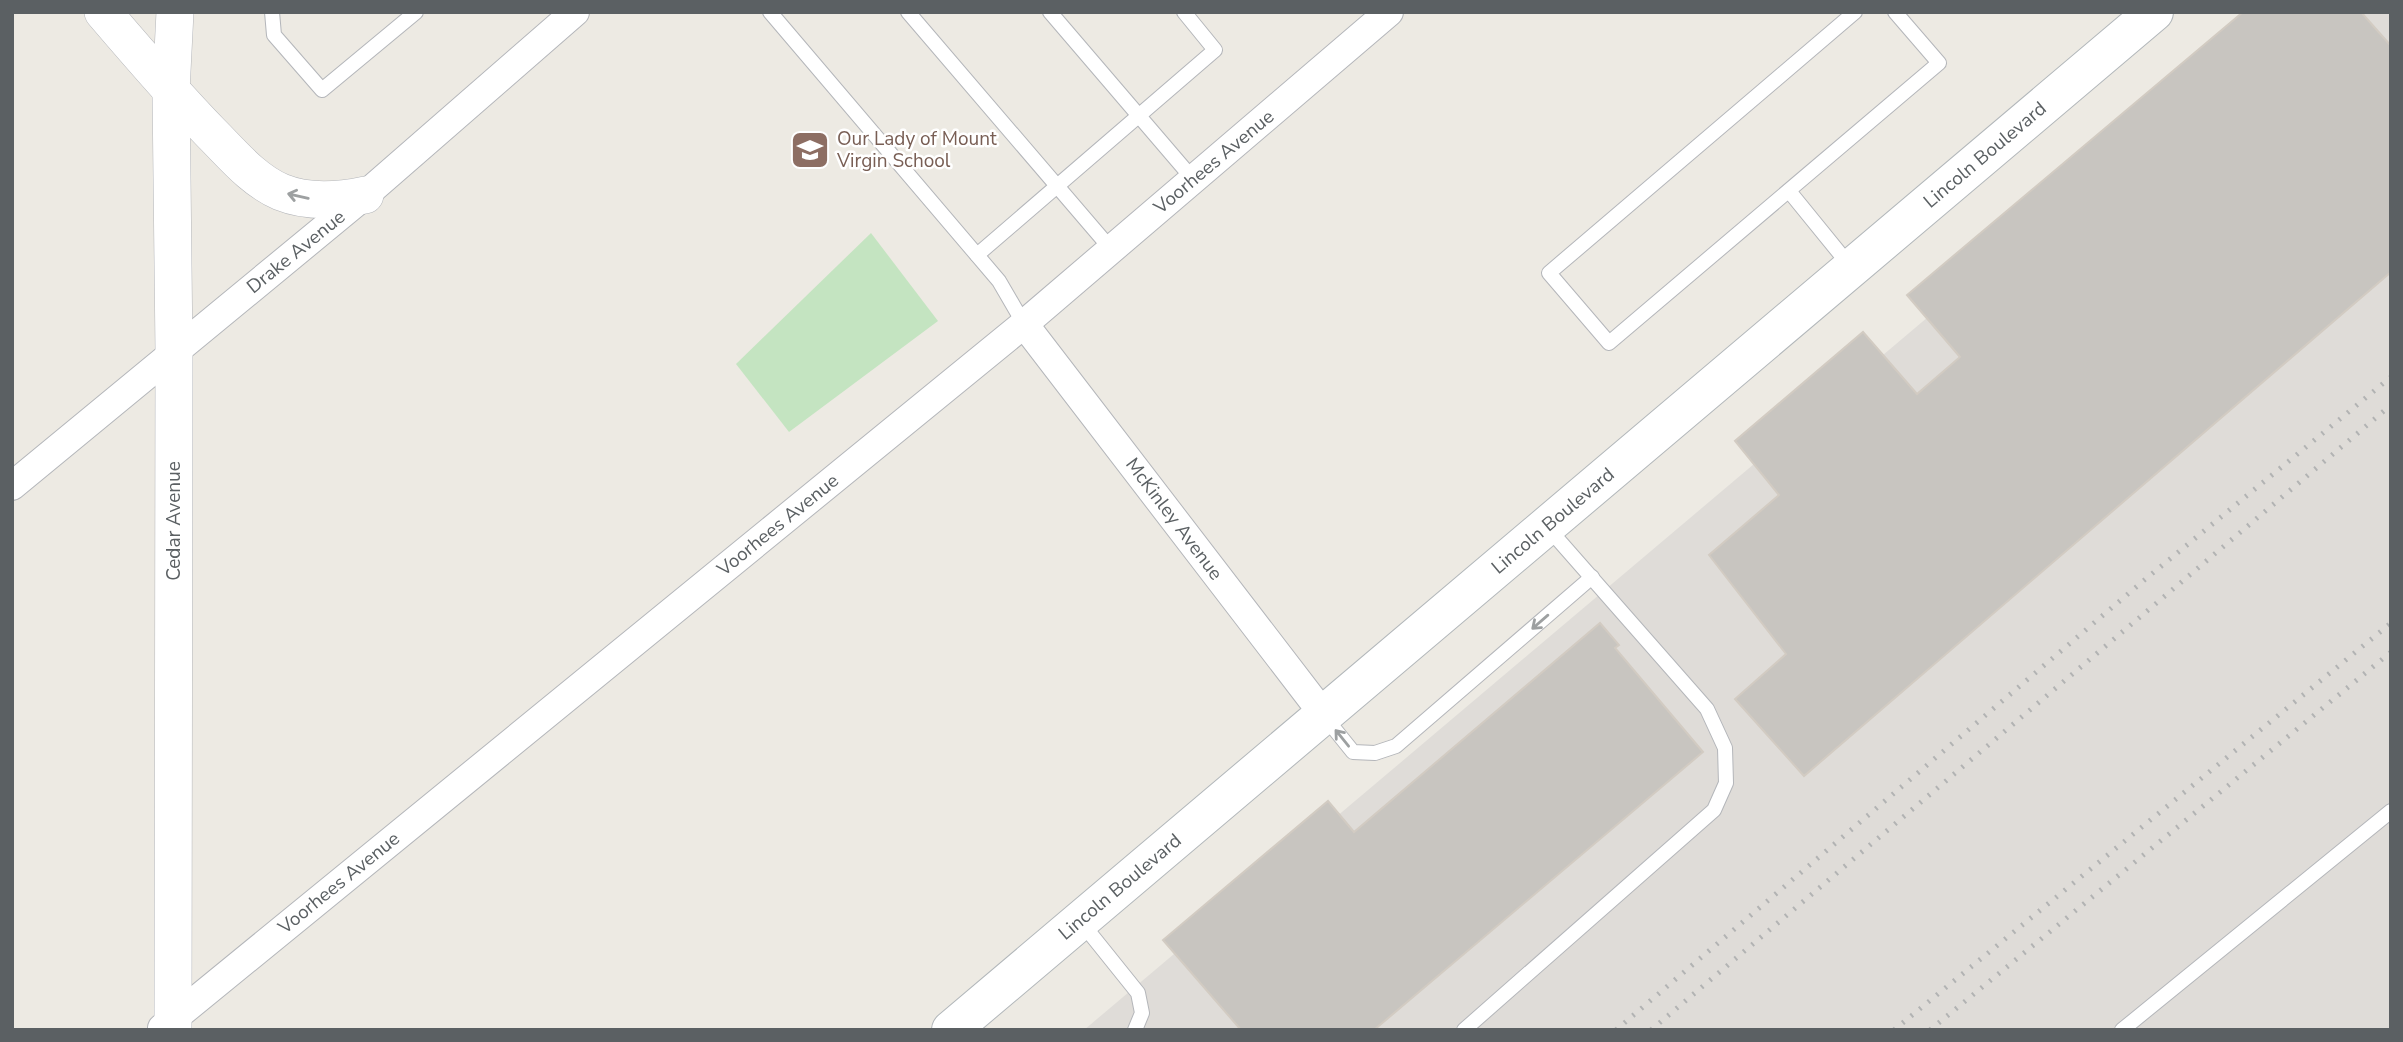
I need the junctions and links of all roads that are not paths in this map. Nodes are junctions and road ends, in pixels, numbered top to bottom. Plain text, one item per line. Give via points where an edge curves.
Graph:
1 (103, 12) edge
2 (175, 12) edge
3 (272, 12) edge
4 (416, 12) edge
5 (770, 12) edge
6 (908, 12) edge
7 (1050, 12) edge
8 (1184, 12) edge
9 (1389, 12) edge
10 (1855, 12) edge
11 (1895, 12) edge
12 (2154, 12) edge
13 (563, 16) edge
14 (171, 91) junction
15 (1139, 116) junction
16 (1193, 179) junction
17 (1056, 187) junction
18 (1788, 191) junction
19 (365, 195) junction
20 (1111, 249) junction
21 (977, 255) junction
22 (1852, 268) junction
23 (1024, 324) junction
24 (174, 351) junction
25 (12, 486) edge
26 (1547, 526) junction
27 (1592, 577) junction
28 (1324, 715) junction
29 (2391, 811) edge
30 (1080, 921) junction
31 (169, 1026) edge
32 (951, 1030) edge
33 (1135, 1030) edge
34 (1464, 1030) edge
35 (2122, 1030) edge

1 - 14 street
2 - 14 street, Cedar Avenue
3 - 4 lane via 274,34 323,90
5 - 21 lane
6 - 17 lane
7 - 15 lane
8 - 15 lane via 1216,50
9 - 16 street, Voorhees Avenue
10 - 18 lane via 1549,272 1609,343
11 - 18 lane via 1939,63
12 - 22 main road, Lincoln Boulevard
13 - 19 street, Drake Avenue
19 -> 14 street via 338,201 303,198 264,184
14 - 24 street, Cedar Avenue
15 - 16 lane
15 - 17 lane
16 - 20 street, Voorhees Avenue
17 - 20 lane
17 - 21 lane
18 - 22 lane
19 - 24 street, Drake Avenue
20 - 23 street, Voorhees Avenue
21 - 23 lane via 999,281
22 - 26 main road, Lincoln Boulevard
23 - 28 street, McKinley Avenue
23 - 31 street, Voorhees Avenue
24 - 25 street, Drake Avenue
24 - 31 street, Cedar Avenue
26 - 27 lane
26 - 28 main road, Lincoln Boulevard
27 -> 28 lane via 1396,746 1375,753 1353,752
27 - 34 lane via 1707,709 1725,748 1726,783 1714,810
28 - 30 main road, Lincoln Boulevard
29 - 35 lane
30 - 32 main road, Lincoln Boulevard
30 - 33 lane via 1138,993 1142,1013

